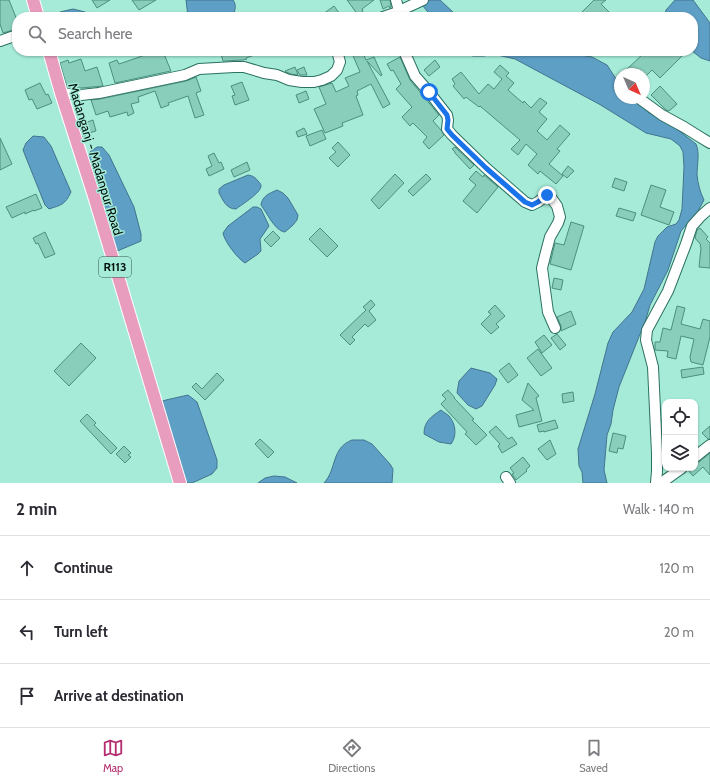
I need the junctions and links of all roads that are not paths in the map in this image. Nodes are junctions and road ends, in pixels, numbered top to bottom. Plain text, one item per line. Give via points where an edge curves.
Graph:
1 (33, 0) edge
2 (396, 0) edge
3 (420, 1) edge
4 (37, 12) edge
5 (392, 12) edge
6 (397, 12) edge
7 (12, 37) edge
8 (0, 41) edge
9 (50, 56) edge
10 (338, 56) edge
11 (406, 56) edge
12 (61, 93) junction
13 (647, 104) edge
14 (710, 143) edge
15 (710, 208) edge
16 (554, 328) dead end
17 (710, 444) edge
18 (698, 454) edge
19 (678, 471) edge
20 (180, 483) edge
21 (656, 483) edge
22 (662, 483) edge

1 - 4 main road
2 - 5 street
3 - 6 street
7 - 8 street
9 - 12 main road, Madanganj - Madanpur Road / R113
10 - 12 street via 340,62 337,70 331,76 314,82 289,80 244,67 234,67 199,69 185,75 80,96
11 - 16 street via 415,76 447,115 447,129 452,135 525,202 532,205 547,195 557,206 560,217 550,237 542,268 548,312
12 - 20 main road, Madanganj - Madanpur Road / R113
13 - 14 street
15 - 21 street via 692,226 668,291 647,330 646,340 653,367
17 - 18 street
19 - 22 street

